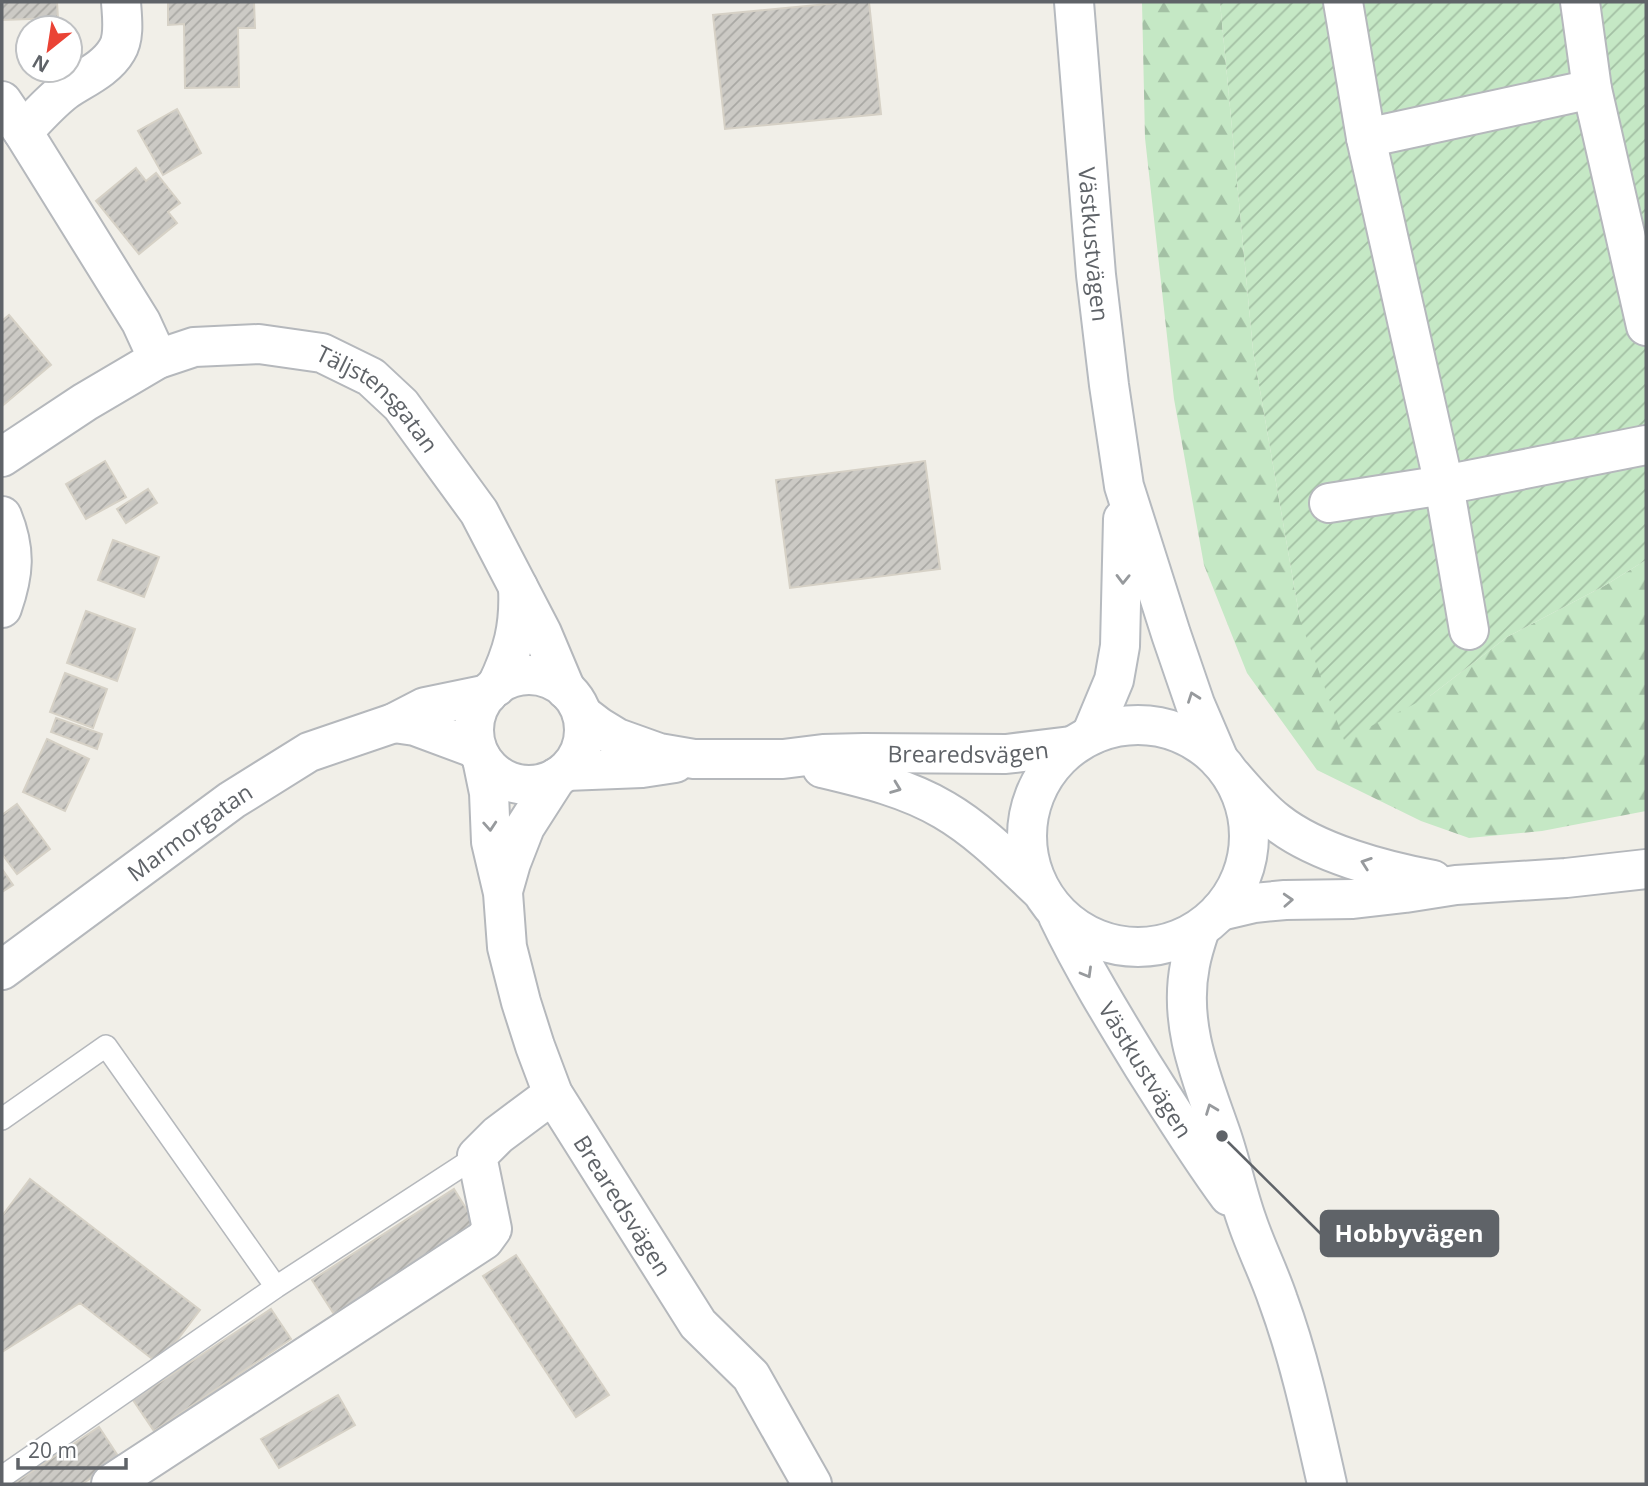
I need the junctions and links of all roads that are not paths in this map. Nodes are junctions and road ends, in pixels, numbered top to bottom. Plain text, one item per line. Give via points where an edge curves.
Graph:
1 (121, 2) edge
2 (1074, 2) edge
3 (1343, 2) edge
4 (1580, 2) edge
5 (1592, 89) junction
6 (2, 101) edge
7 (23, 132) junction
8 (1366, 138) junction
9 (1646, 326) edge
10 (158, 359) junction
11 (1646, 445) edge
12 (2, 457) edge
13 (1444, 485) junction
14 (1124, 486) junction
15 (1329, 503) dead end
16 (2, 516) edge
17 (518, 585) junction
18 (2, 608) edge
19 (1469, 630) dead end
20 (492, 690) junction
21 (574, 702) junction
22 (394, 723) junction
23 (1081, 740) junction
24 (479, 754) junction
25 (783, 758) junction
26 (694, 759) junction
27 (1226, 768) junction
28 (562, 774) junction
29 (1646, 869) edge
30 (1456, 885) junction
31 (502, 893) junction
32 (1048, 901) junction
33 (1210, 920) junction
34 (2, 970) edge
35 (553, 1094) junction
36 (2, 1119) edge
37 (477, 1156) junction
38 (1247, 1220) junction
39 (276, 1287) junction
40 (2, 1477) edge
41 (111, 1484) edge
42 (812, 1484) edge
43 (1327, 1484) edge

1 - 7 street via 119,48 108,63 65,91
2 - 14 street, Västkustvägen via 1096,275
3 - 8 street
4 - 5 street
5 - 8 street
5 - 9 street
6 - 7 street
7 - 10 street via 141,321
8 - 13 street
10 - 12 street, Täljstensgatan
10 - 17 street, Täljstensgatan via 194,347 259,344 322,353 371,377 401,405 479,512
11 - 13 street
13 - 15 street
13 - 19 street
14 -> 23 street, Västkustvägen via 1120,646 1114,680
27 -> 14 street, Västkustvägen via 1191,692
16 - 18 street via 13,554
17 - 20 street, Täljstensgatan via 512,648
17 - 21 street, Täljstensgatan
20 - 21 street via 513,678 532,676 551,680
20 - 22 street, Marmorgatan via 425,707
20 - 24 street via 475,719
21 - 26 street, Brearedsvägen via 617,738
21 - 28 street via 583,743
22 - 24 street via 415,726
22 - 34 street, Marmorgatan via 309,751 232,800
23 - 25 street, Brearedsvägen via 1006,754 864,753
23 - 27 street via 1124,725 1159,727 1192,738
23 - 32 street via 1046,772 1027,821 1028,856
24 - 28 street via 510,782 534,785
24 -> 31 street, Brearedsvägen
25 - 26 street, Brearedsvägen
25 -> 32 street, Brearedsvägen via 868,778 944,810 992,845
26 - 28 street, Brearedsvägen
30 -> 27 street via 1375,866 1305,839 1276,822
27 - 33 street via 1244,804 1250,835 1248,856 1233,895
28 - 31 street, Brearedsvägen via 525,827
29 - 30 street
33 -> 30 street via 1254,903 1353,899
31 - 35 street, Brearedsvägen via 515,980
32 - 33 street via 1084,934 1116,946 1160,945 1184,937
32 -> 38 street, Västkustvägen via 1109,1011 1195,1149
38 -> 33 street, Västkustvägen via 1192,1050 1187,1013 1190,964
35 - 37 street
35 - 42 street, Brearedsvägen via 698,1324 751,1376
36 - 39 lane via 106,1046
37 - 39 lane
37 - 41 street via 492,1229 484,1240
38 - 43 street, Västkustvägen via 1293,1345
39 - 40 lane

